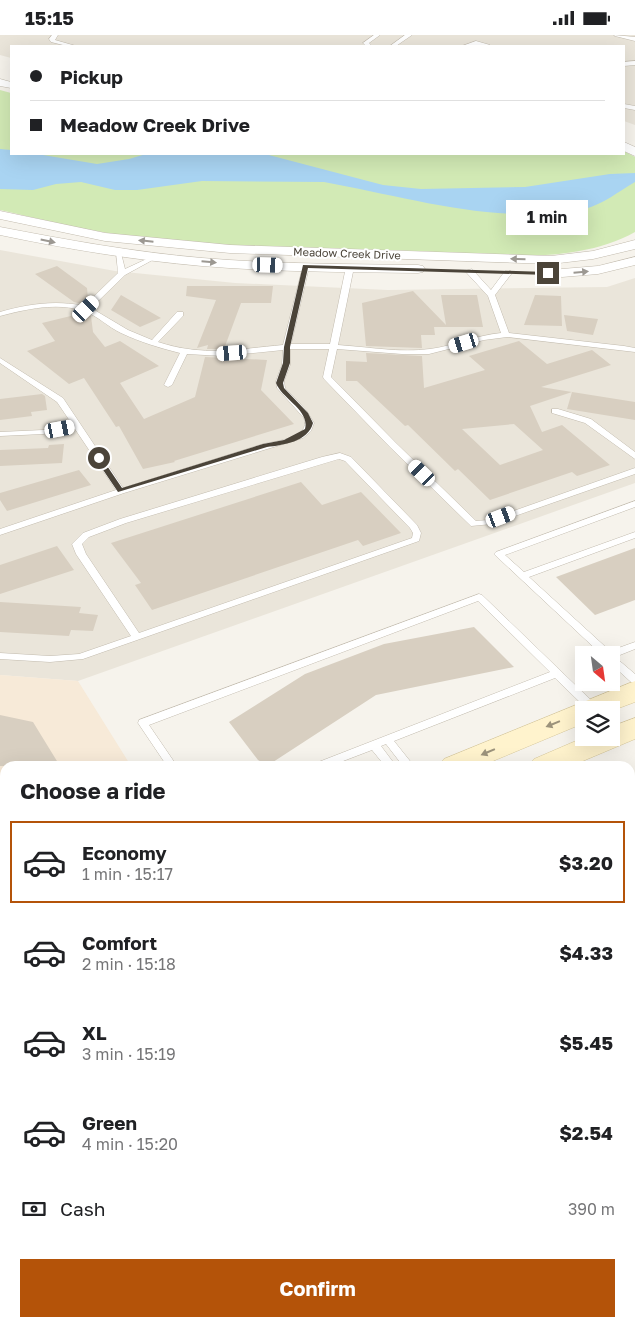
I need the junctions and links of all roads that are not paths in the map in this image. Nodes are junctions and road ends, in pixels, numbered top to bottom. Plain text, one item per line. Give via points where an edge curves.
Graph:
1 (55, 35) edge
2 (377, 35) edge
3 (409, 35) edge
4 (617, 35) edge
5 (635, 39) edge
6 (69, 45) edge
7 (368, 45) edge
8 (394, 45) edge
9 (469, 45) edge
10 (484, 45) edge
11 (0, 215) edge
12 (0, 231) edge
13 (635, 244) edge
14 (118, 253) junction
15 (155, 257) junction
16 (635, 261) edge
17 (306, 267) junction
18 (350, 267) junction
19 (469, 271) junction
20 (122, 273) junction
21 (508, 273) junction
22 (491, 295) junction
23 (86, 309) junction
24 (0, 314) edge
25 (180, 314) dead end
26 (506, 335) junction
27 (154, 342) junction
28 (334, 346) junction
29 (287, 347) junction
30 (635, 350) edge
31 (185, 351) junction
32 (0, 360) edge
33 (168, 385) dead end
34 (556, 411) dead end
35 (76, 426) junction
36 (0, 434) edge
37 (635, 456) edge
38 (635, 471) edge
39 (121, 491) junction
40 (635, 504) edge
41 (0, 532) edge
42 (635, 535) edge
43 (523, 576) junction
44 (137, 637) junction
45 (635, 645) edge
46 (599, 646) edge
47 (620, 652) edge
48 (0, 656) edge
49 (620, 666) edge
50 (557, 673) junction
51 (635, 680) edge
52 (635, 691) edge
53 (580, 701) edge
54 (610, 701) edge
55 (575, 715) edge
56 (635, 728) edge
57 (387, 739) junction
58 (373, 745) junction
59 (169, 761) edge
60 (333, 761) edge
61 (387, 761) edge
62 (405, 761) edge
63 (466, 761) edge
64 (556, 761) edge

1 - 6 lane via 53,41
2 - 7 lane via 366,43
3 - 8 lane
4 - 5 lane
9 - 10 lane
13 -> 11 street, Meadow Creek Drive via 583,258 550,260 230,249 105,237
12 -> 14 street, Meadow Creek Drive
14 - 15 street, Meadow Creek Drive
14 - 20 lane
15 -> 17 street, Meadow Creek Drive
15 - 20 lane
21 -> 16 street, Meadow Creek Drive via 581,272
17 - 18 street, Meadow Creek Drive
17 - 29 lane
18 - 19 street, Meadow Creek Drive
18 - 28 lane
19 - 21 street, Meadow Creek Drive
19 - 22 lane
20 - 23 lane
21 - 22 lane
22 - 26 lane
23 - 24 lane via 43,306
23 - 27 lane via 123,331
25 - 27 lane
26 - 28 lane via 476,339 436,351
26 - 30 lane
27 - 31 lane
28 - 29 lane
28 - 38 lane via 326,377 474,524 489,522
29 - 31 lane via 246,353
29 - 39 lane via 279,383 306,414 310,423 308,429 285,442 266,445
31 - 33 lane
32 - 35 lane via 60,401
34 - 37 lane via 588,421
35 - 36 lane via 43,432
35 - 39 lane
39 - 41 lane
40 - 43 lane via 499,554
42 - 43 lane
43 - 46 lane
44 - 44 lane via 408,543 416,539 417,533 348,459 340,456 86,535 77,544 80,554
44 - 48 lane via 80,657
45 - 47 lane
49 - 51 lane
50 - 53 lane
50 - 57 lane
50 - 59 lane via 479,597 143,723
52 - 54 main road
55 -> 63 main road
56 - 64 main road
57 - 58 lane
57 - 62 lane
58 - 60 lane
58 - 61 lane

